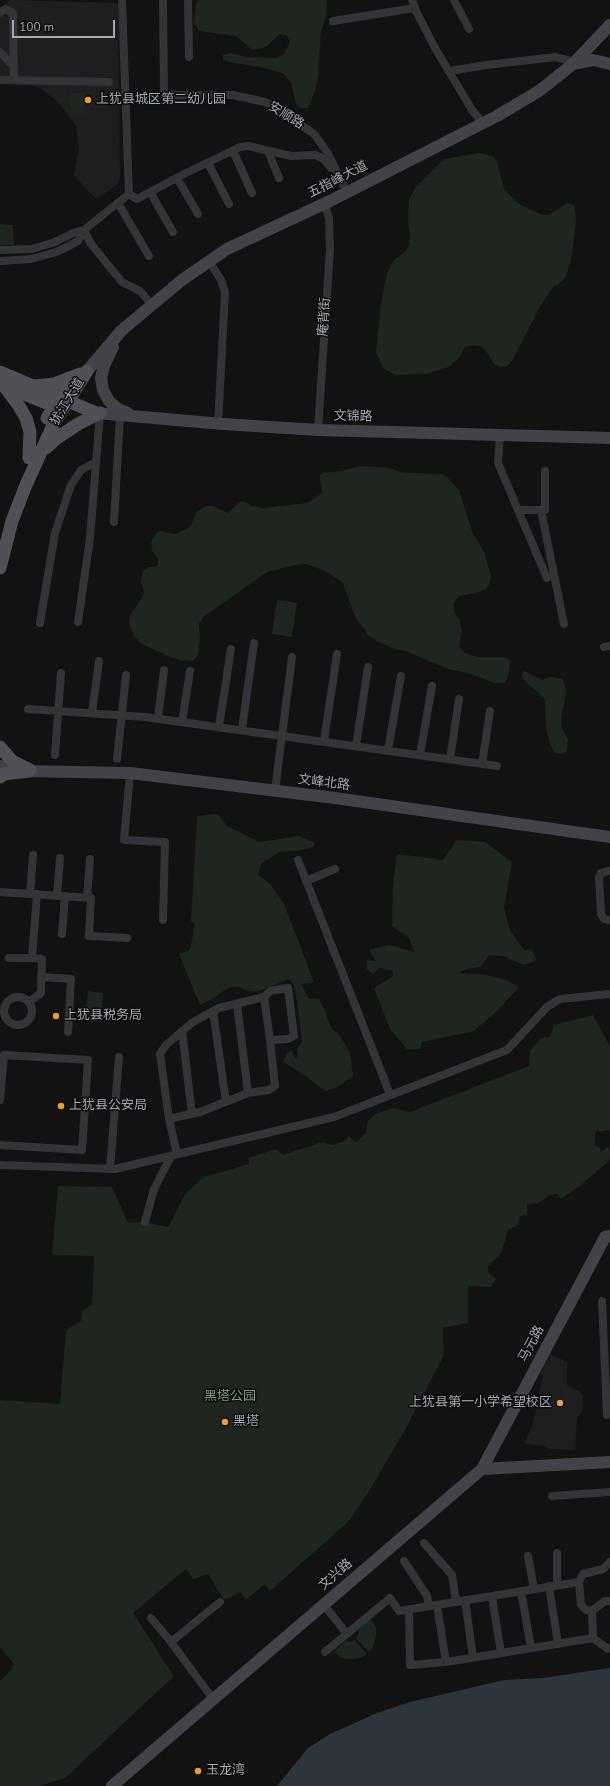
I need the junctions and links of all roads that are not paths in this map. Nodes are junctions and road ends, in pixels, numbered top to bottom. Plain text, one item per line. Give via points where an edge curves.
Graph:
1 (122, 0) edge
2 (163, 0) edge
3 (188, 0) edge
4 (454, 0) edge
5 (413, 4) edge
6 (0, 13) edge
7 (333, 21) dead end
8 (610, 25) edge
9 (469, 29) dead end
10 (0, 52) edge
11 (189, 57) dead end
12 (574, 63) junction
13 (610, 64) edge
14 (14, 68) junction
15 (449, 72) junction
16 (0, 80) edge
17 (14, 80) junction
18 (109, 82) dead end
19 (483, 123) junction
20 (233, 151) junction
21 (268, 151) junction
22 (208, 162) junction
23 (177, 178) junction
24 (279, 178) dead end
25 (345, 187) junction
26 (150, 192) junction
27 (252, 193) dead end
28 (129, 194) junction
29 (118, 203) junction
30 (230, 204) dead end
31 (325, 204) junction
32 (198, 214) dead end
33 (84, 230) junction
34 (172, 232) dead end
35 (58, 241) junction
36 (0, 250) edge
37 (61, 250) junction
38 (149, 256) dead end
39 (0, 261) edge
40 (209, 261) junction
41 (152, 305) junction
42 (118, 334) junction
43 (86, 371) junction
44 (0, 372) edge
45 (2, 385) edge
46 (31, 386) junction
47 (61, 404) junction
48 (98, 413) junction
49 (120, 415) junction
50 (137, 417) junction
51 (218, 424) junction
52 (318, 430) junction
53 (500, 435) junction
54 (610, 438) edge
55 (34, 456) junction
56 (96, 462) junction
57 (545, 472) dead end
58 (518, 510) junction
59 (541, 510) junction
60 (114, 522) dead end
61 (0, 538) edge
62 (0, 568) edge
63 (547, 578) dead end
64 (78, 622) dead end
65 (40, 624) dead end
66 (564, 624) dead end
67 (254, 642) dead end
68 (231, 649) dead end
69 (337, 654) dead end
70 (292, 656) dead end
71 (99, 661) dead end
72 (368, 667) dead end
73 (164, 670) dead end
74 (190, 671) dead end
75 (61, 673) dead end
76 (126, 675) dead end
77 (401, 676) dead end
78 (432, 686) dead end
79 (459, 699) dead end
80 (28, 709) dead end
81 (490, 710) dead end
82 (58, 711) junction
83 (92, 713) junction
84 (121, 715) junction
85 (158, 718) junction
86 (182, 722) junction
87 (219, 726) junction
88 (242, 729) junction
89 (281, 735) junction
90 (324, 741) junction
91 (356, 746) junction
92 (0, 747) edge
93 (388, 750) junction
94 (55, 754) dead end
95 (420, 755) junction
96 (117, 759) dead end
97 (450, 759) junction
98 (482, 764) junction
99 (0, 766) edge
100 (497, 766) dead end
101 (0, 771) edge
102 (31, 771) junction
103 (130, 774) junction
104 (0, 777) edge
105 (275, 791) junction
106 (610, 837) edge
107 (33, 855) dead end
108 (60, 858) dead end
109 (90, 859) dead end
110 (298, 860) dead end
111 (336, 869) dead end
112 (610, 871) edge
113 (306, 880) junction
114 (0, 892) edge
115 (34, 894) junction
116 (61, 896) junction
117 (87, 898) junction
118 (163, 920) dead end
119 (610, 920) edge
120 (62, 934) dead end
121 (126, 938) dead end
122 (9, 958) dead end
123 (32, 958) junction
124 (41, 977) junction
125 (610, 994) edge
126 (264, 997) junction
127 (29, 1002) junction
128 (237, 1004) junction
129 (2, 1009) edge
130 (213, 1011) junction
131 (182, 1031) junction
132 (68, 1032) dead end
133 (270, 1040) junction
134 (119, 1057) dead end
135 (248, 1093) junction
136 (390, 1094) junction
137 (0, 1099) edge
138 (226, 1102) junction
139 (192, 1114) junction
140 (169, 1119) junction
141 (0, 1145) edge
142 (174, 1155) junction
143 (0, 1164) edge
144 (110, 1169) junction
145 (145, 1222) dead end
146 (610, 1236) edge
147 (602, 1301) dead end
148 (607, 1320) edge
149 (608, 1406) edge
150 (607, 1415) dead end
151 (610, 1462) edge
152 (482, 1469) junction
153 (610, 1492) edge
154 (552, 1496) dead end
155 (424, 1543) dead end
156 (557, 1553) dead end
157 (528, 1556) dead end
158 (404, 1561) dead end
159 (610, 1562) edge
160 (579, 1582) junction
161 (553, 1586) junction
162 (534, 1589) junction
163 (521, 1591) junction
164 (492, 1596) junction
165 (460, 1601) junction
166 (610, 1601) edge
167 (220, 1602) dead end
168 (324, 1605) junction
169 (437, 1605) junction
170 (428, 1606) junction
171 (409, 1609) junction
172 (592, 1611) junction
173 (151, 1618) dead end
174 (346, 1634) junction
175 (593, 1638) junction
176 (171, 1642) junction
177 (558, 1644) junction
178 (531, 1648) junction
179 (610, 1648) edge
180 (325, 1652) dead end
181 (501, 1653) junction
182 (473, 1657) junction
183 (446, 1662) junction
184 (213, 1699) junction
185 (112, 1786) edge

1 - 28 street
2 - 25 street, 安顺路 via 164,95 233,96 265,102 278,108 315,135
3 - 11 street
4 - 9 street
5 - 7 street
5 - 15 street
6 - 14 street via 5,9 13,13
8 - 12 street, 五指峰大道
10 - 14 street
12 - 13 street via 593,60
12 - 15 street via 555,57
12 - 19 street, 五指峰大道 via 539,91
14 - 17 street
15 - 19 street
16 - 17 street
17 - 18 street
19 - 25 street, 五指峰大道
20 - 21 street via 248,146
20 - 22 street
20 - 27 street
21 - 24 street
21 - 25 street via 291,156 315,155 324,159
22 - 23 street
22 - 30 street
23 - 26 street
23 - 32 street
25 - 31 street, 五指峰大道
26 - 28 street via 137,200
26 - 34 street
28 - 29 street
29 - 33 street
29 - 38 street
31 - 40 street, 五指峰大道 via 227,249
31 - 52 street, 庵背街 via 329,218 330,250
33 - 35 street via 73,232
33 - 37 street via 78,241
33 - 41 street via 91,244 122,282 140,291
35 - 36 street via 32,250
35 - 37 street
37 - 39 street via 21,261
40 - 41 street, 五指峰大道
40 - 51 street via 221,280 225,293
41 - 42 street, 五指峰大道
42 - 43 street, 五指峰大道
42 - 50 street via 104,366 102,390 118,409
43 - 46 main road via 47,386
43 - 47 main road, 犹江大道
44 - 46 main road
45 - 47 main road
45 - 55 main road via 26,418
46 - 47 main road
47 - 48 main road
47 - 55 main road, 犹江大道 via 54,423
48 - 49 street, 文锦路
48 - 55 main road via 57,438
48 - 56 street
49 - 50 street, 文锦路
49 - 60 street
50 - 51 street, 文锦路
51 - 52 street, 文锦路
52 - 53 street, 文锦路
53 - 54 street, 文锦路
53 - 58 street via 498,463
55 - 61 main road, 犹江大道 via 7,512
55 - 62 main road, 犹江大道
56 - 64 street via 90,538
56 - 65 street via 80,470 71,485 55,533
57 - 59 street via 545,510
58 - 59 street
58 - 63 street
59 - 66 street
67 - 88 street
68 - 87 street
69 - 90 street
70 - 89 street
71 - 83 street
72 - 91 street
73 - 85 street
74 - 86 street
75 - 82 street
76 - 84 street
77 - 93 street
78 - 95 street
79 - 97 street
80 - 82 street
81 - 98 street
82 - 83 street
82 - 94 street
83 - 84 street
84 - 85 street
84 - 96 street
85 - 86 street
86 - 87 street
87 - 88 street
88 - 89 street
89 - 90 street
89 - 105 street
90 - 91 street
91 - 93 street
92 - 102 main road via 12,761
93 - 95 street
95 - 97 street
97 - 98 street
98 - 100 street
99 - 102 street
101 - 102 street
102 - 103 street, 文峰北路
102 - 104 main road via 4,774
103 - 105 street, 文峰北路
103 - 118 street via 124,840 166,842
105 - 106 street, 文峰北路
107 - 115 street
108 - 116 street
109 - 117 street
110 - 113 street
111 - 113 street
112 - 119 street via 601,873 599,877 600,914 604,919
113 - 136 street
114 - 115 street
115 - 116 street
115 - 123 street
116 - 117 street
116 - 120 street
117 - 121 street via 91,898 89,936
122 - 123 street
123 - 124 street via 42,959
124 - 127 street via 41,993
124 - 132 street via 71,979
125 - 136 street via 560,999 547,1007 507,1050
126 - 128 street
126 - 133 street
126 - 133 street via 270,991 288,988 294,1036
127 - 129 street via 16,997 9,1000
127 - 129 street via 32,1016 21,1025 8,1021
128 - 130 street
128 - 135 street
130 - 131 street
130 - 138 street
131 - 139 street
131 - 140 street via 160,1054
133 - 135 street via 276,1086 269,1090
134 - 144 street
135 - 138 street
136 - 142 street via 334,1117
137 - 141 street via 4,1055 88,1060 82,1150
138 - 139 street
139 - 140 street
140 - 142 street
142 - 144 street
142 - 145 street via 154,1189
143 - 144 street
146 - 152 street, 马元路 via 605,1237
147 - 148 street
148 - 149 street
149 - 150 street
151 - 152 street
152 - 168 street, 文兴路
153 - 154 street
155 - 165 street via 452,1575
156 - 161 street
157 - 162 street
158 - 170 street via 427,1596
159 - 160 street via 603,1569 583,1574
160 - 161 street
160 - 172 street via 581,1605
161 - 162 street
161 - 177 street
162 - 163 street
163 - 164 street
163 - 178 street
164 - 165 street
164 - 181 street
165 - 169 street
165 - 182 street
166 - 172 street via 605,1601
167 - 176 street
168 - 174 street
168 - 184 street, 文兴路
169 - 170 street
169 - 183 street
170 - 171 street
171 - 174 street via 400,1611 390,1598
171 - 183 street via 410,1665
172 - 175 street
173 - 176 street
174 - 180 street
175 - 177 street
175 - 179 street
176 - 184 street
177 - 178 street
178 - 181 street
181 - 182 street
182 - 183 street
184 - 185 street, 文兴路

